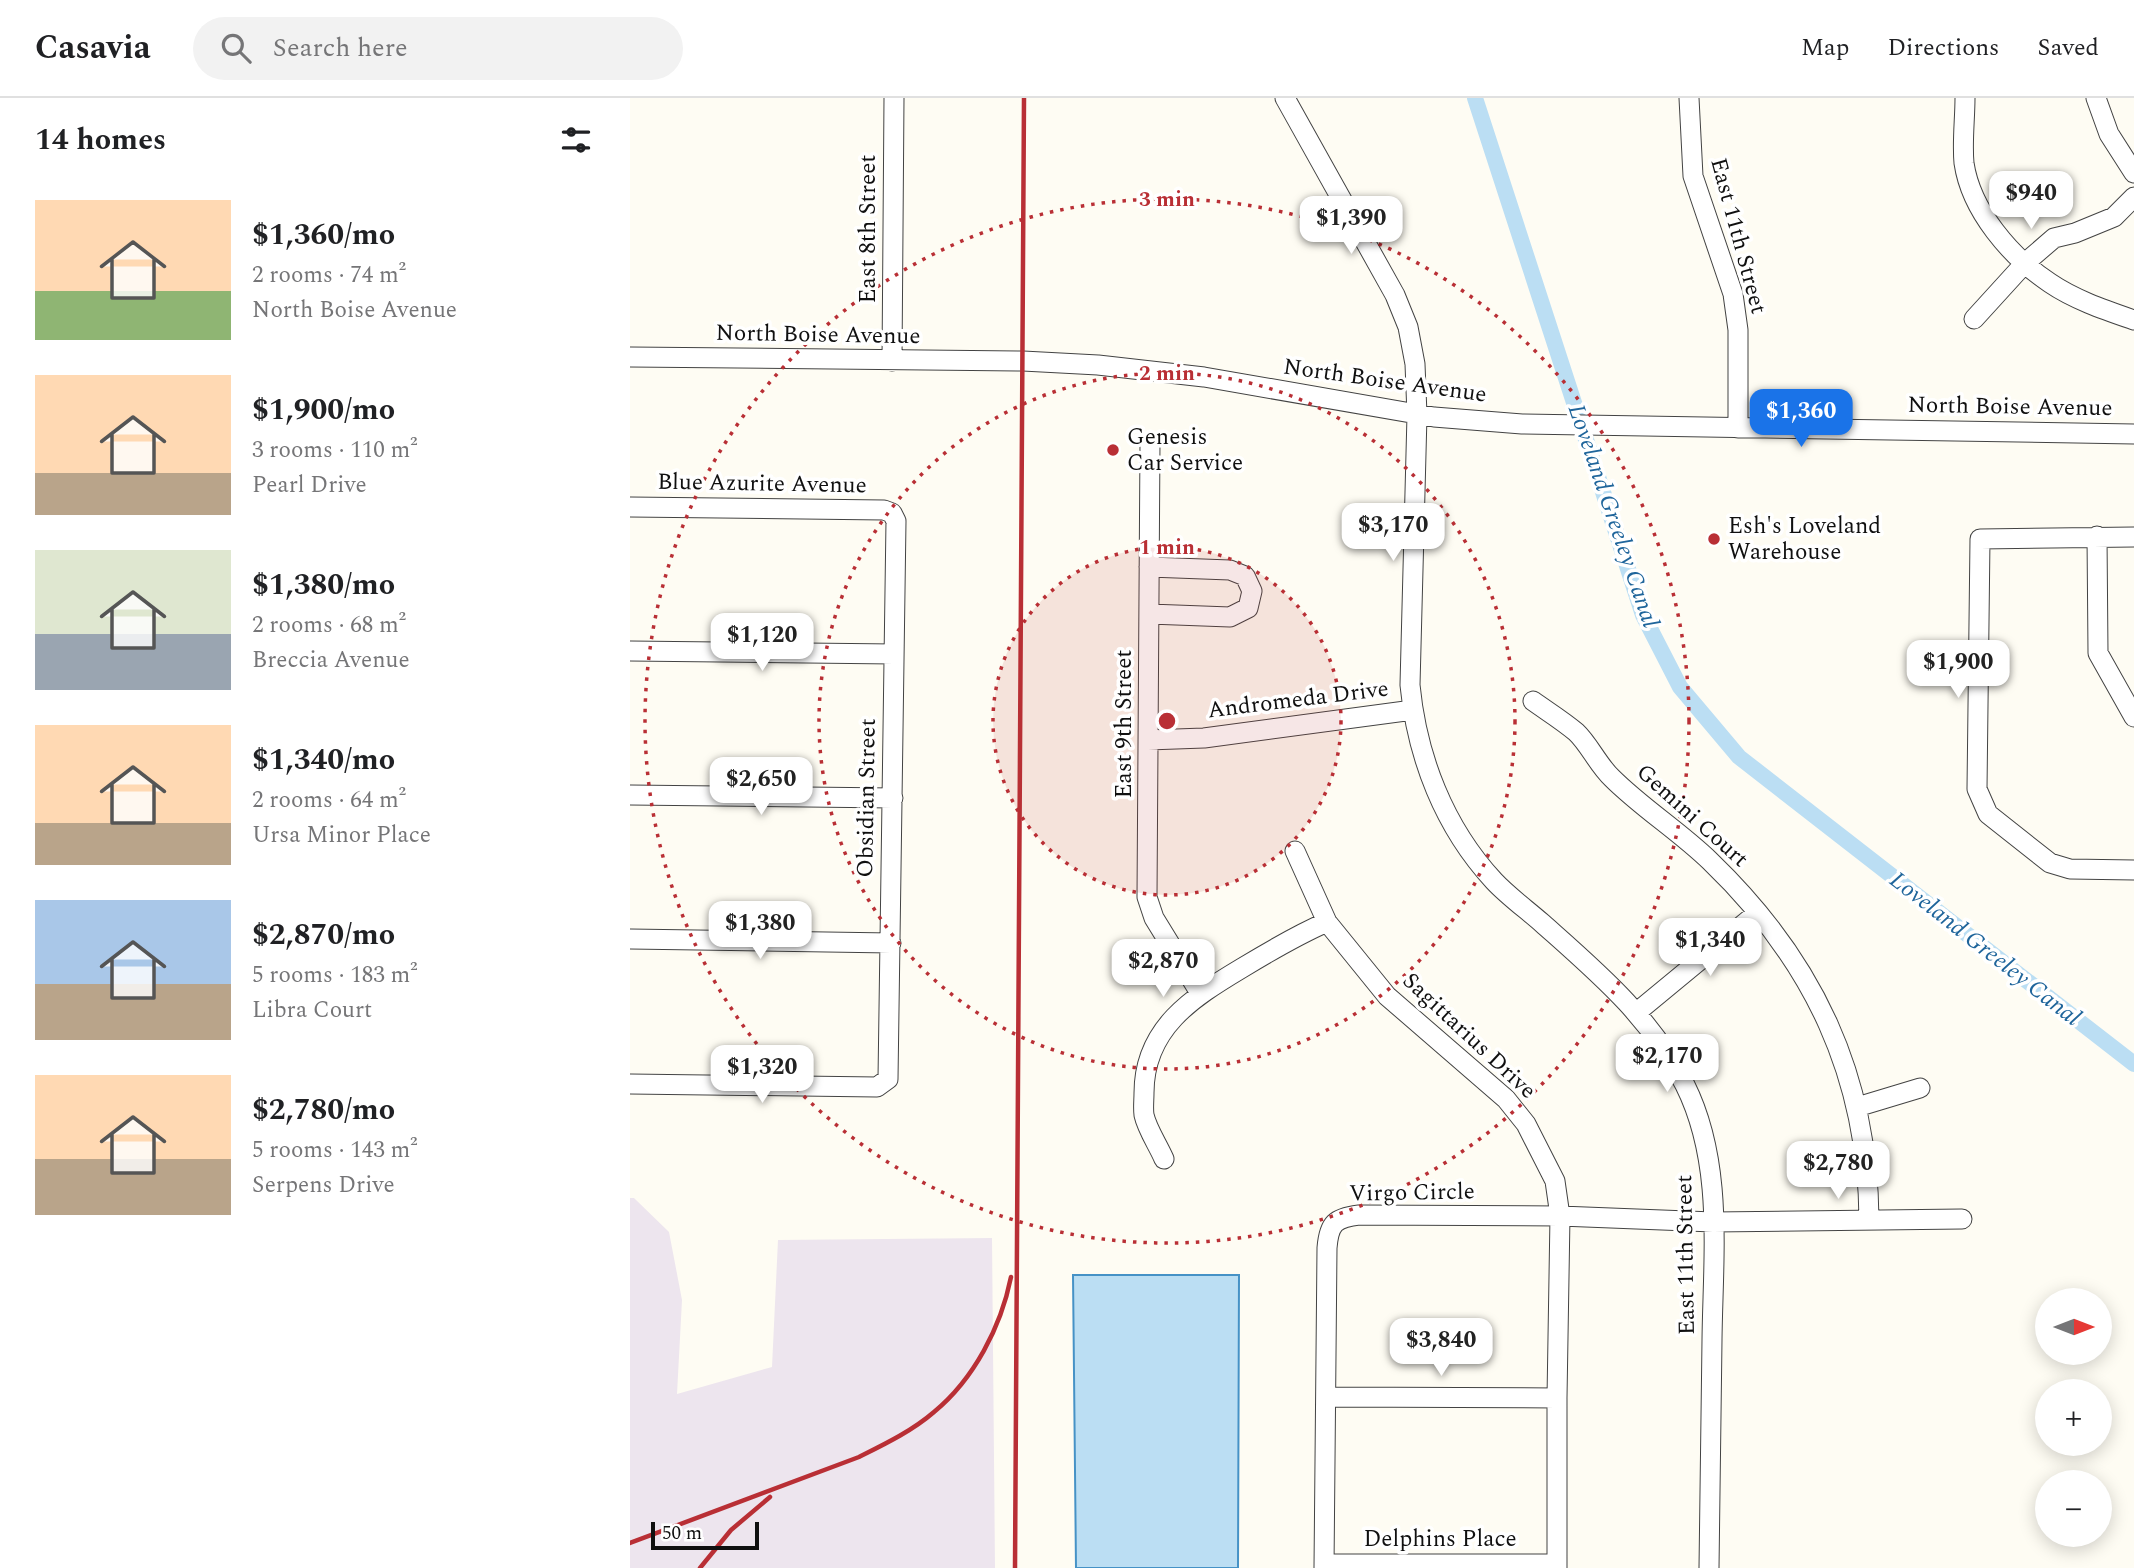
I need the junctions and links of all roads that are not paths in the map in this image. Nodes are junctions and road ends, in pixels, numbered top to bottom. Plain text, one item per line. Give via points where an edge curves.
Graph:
1 (894, 98) edge
2 (1285, 98) edge
3 (1689, 98) edge
4 (1965, 98) edge
5 (2096, 98) edge
6 (2134, 173) edge
7 (2134, 197) edge
8 (2025, 263) junction
9 (1974, 319) dead end
10 (2134, 320) edge
11 (630, 357) edge
12 (892, 360) junction
13 (1417, 415) junction
14 (1738, 428) junction
15 (2134, 434) edge
16 (1150, 442) dead end
17 (630, 507) edge
18 (892, 513) joint
19 (2097, 536) junction
20 (2134, 537) edge
21 (1149, 567) junction
22 (1149, 614) junction
23 (630, 651) edge
24 (894, 654) junction
25 (1533, 701) dead end
26 (1413, 710) junction
27 (2134, 717) edge
28 (1148, 740) junction
29 (630, 795) edge
30 (892, 798) junction
31 (1295, 851) dead end
32 (2134, 870) edge
33 (1757, 913) junction
34 (1328, 922) junction
35 (630, 939) edge
36 (891, 943) junction
37 (1200, 993) junction
38 (1637, 1012) junction
39 (630, 1084) edge
40 (1920, 1088) dead end
41 (1857, 1107) junction
42 (1164, 1159) dead end
43 (1560, 1216) junction
44 (1962, 1219) dead end
45 (1870, 1220) junction
46 (1713, 1222) junction
47 (1326, 1397) junction
48 (1557, 1398) junction
49 (1324, 1566) edge
50 (1557, 1566) edge
51 (1709, 1568) edge

1 - 12 street, East 8th Street
2 - 13 street, East 11th Street via 1389,284 1408,327
3 - 14 street, East 11th Street via 1693,176 1737,314
4 - 8 street via 1964,163 1975,200
5 - 6 street via 2109,134
7 - 8 street via 2114,217 2054,238
8 - 9 street
8 - 10 street via 2050,284
11 - 12 street, North Boise Avenue
12 - 13 street, North Boise Avenue via 1110,366 1204,377
13 - 14 street, North Boise Avenue via 1558,425
13 - 26 street, East 11th Street
14 - 15 street, North Boise Avenue
16 - 21 street, East 9th Street
17 - 18 street, Blue Azurite Avenue
18 - 24 street, Obsidian Street via 896,522
19 - 20 street
19 - 27 street via 2098,653
19 - 32 street via 1980,539 1978,789 1988,814 2050,863 2070,869
21 - 22 street, East 9th Street
21 - 22 street via 1230,570 1245,576 1252,591 1248,608 1230,617
22 - 28 street, East 9th Street
23 - 24 street
24 - 30 street, Obsidian Street
25 - 33 street, Gemini Court via 1578,734 1612,778 1709,860
26 - 28 street, Andromeda Drive via 1204,738
26 - 38 street, East 11th Street via 1433,784 1458,834 1494,881 1616,988
28 - 37 street, East 9th Street via 1147,897 1154,918
29 - 30 street
30 - 36 street, Obsidian Street
31 - 34 street, Sagittarius Drive
33 - 38 street
33 - 41 street, Gemini Court via 1786,947 1820,1007 1839,1046
34 - 37 street via 1292,937
34 - 43 street, Sagittarius Drive via 1387,996 1506,1099 1526,1124 1555,1181
35 - 36 street
36 - 39 street, Obsidian Street via 889,1073 885,1083 877,1087
37 - 42 street via 1162,1033 1149,1056 1144,1078 1144,1115
38 - 46 street, East 11th Street via 1669,1057 1699,1120 1709,1156
40 - 41 street
41 - 45 street, Gemini Court
43 - 46 street, Virgo Circle
43 - 47 street, Virgo Circle via 1342,1217 1328,1236
43 - 48 street, Sagittarius Drive
44 - 45 street, Virgo Circle
45 - 46 street, Virgo Circle
46 - 51 street, East 11th Street
47 - 48 street
47 - 49 street, Virgo Circle
48 - 50 street, Sagittarius Drive
49 - 50 street, Delphins Place

